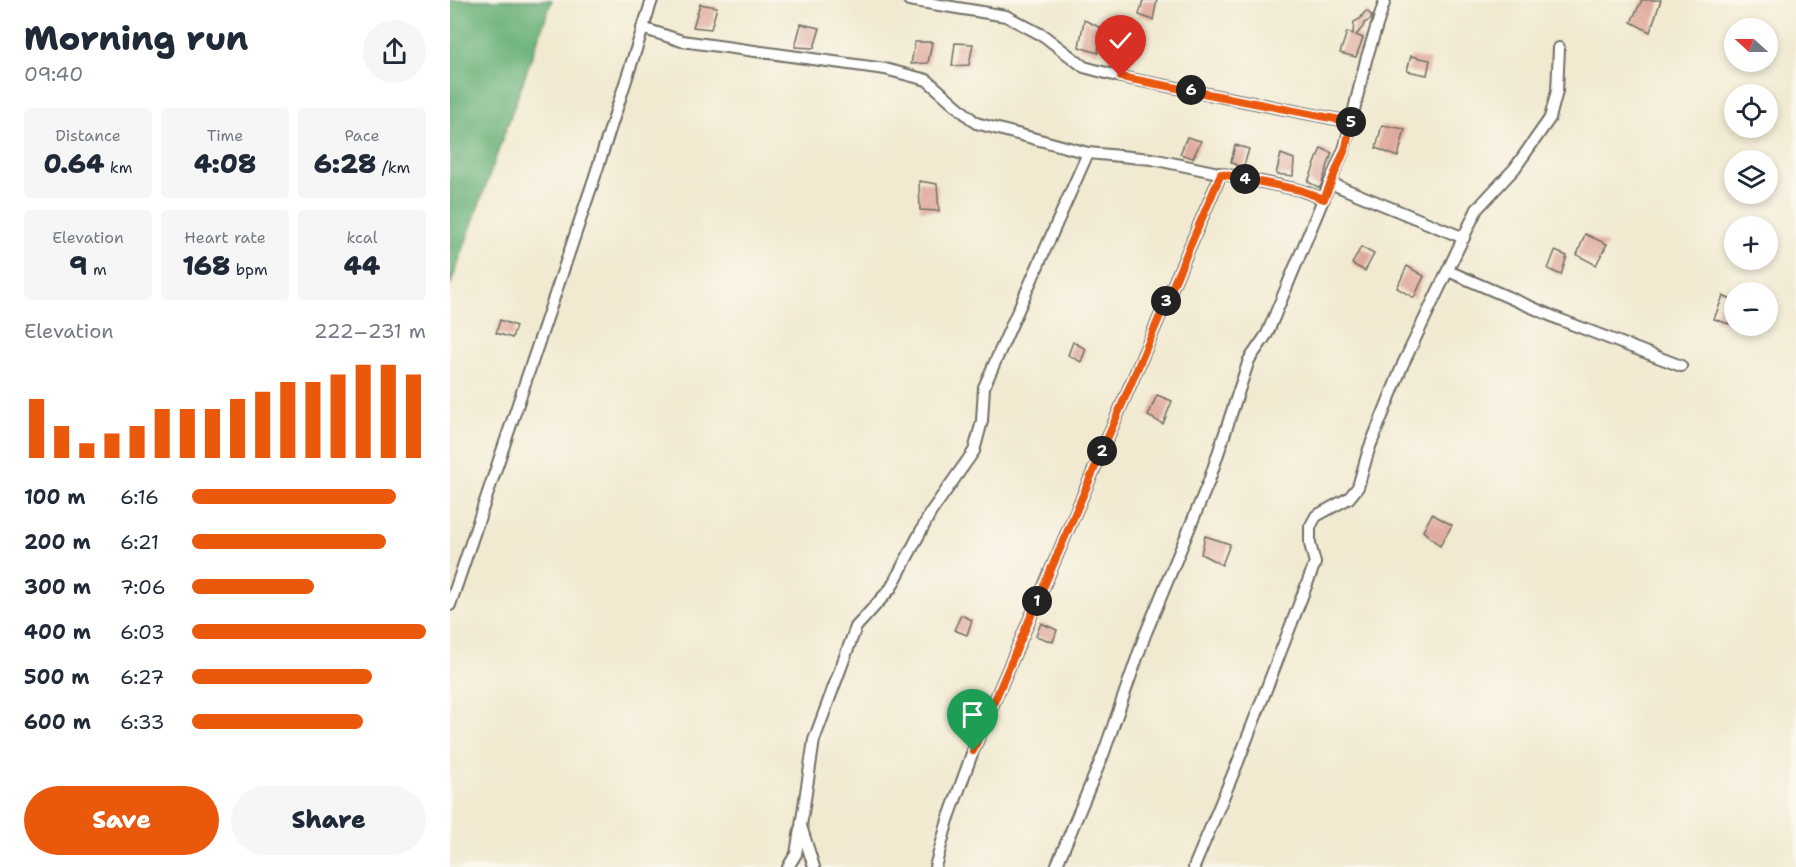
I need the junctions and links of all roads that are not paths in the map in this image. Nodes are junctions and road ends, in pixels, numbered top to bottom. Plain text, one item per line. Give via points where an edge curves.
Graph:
1 (652, 0) edge
2 (909, 0) edge
3 (1385, 0) edge
4 (642, 28) junction
5 (1559, 48) dead end
6 (1351, 122) junction
7 (1088, 153) junction
8 (1221, 174) junction
9 (1330, 183) junction
10 (1324, 199) junction
11 (1464, 238) junction
12 (1448, 271) junction
13 (1681, 366) dead end
14 (450, 605) edge
15 (801, 826) junction
16 (788, 867) edge
17 (813, 867) edge
18 (935, 867) edge
19 (1056, 867) edge
20 (1194, 867) edge

1 - 4 street
2 - 6 street via 1006,16 1044,36 1084,67
3 - 6 street
4 - 7 street via 682,41 885,69 927,80 976,123
4 - 14 street
5 - 11 street via 1557,91 1550,118 1515,168 1477,209
6 - 9 street via 1346,147
7 - 8 street via 1152,159
7 - 15 street via 984,387 982,421 974,451 931,512 891,588 856,627 814,740
8 - 10 street via 1300,190
8 - 18 street via 973,751
9 - 10 street
9 - 11 street
10 - 19 street via 1267,334 1249,360 1209,481
11 - 12 street
12 - 13 street
12 - 20 street via 1403,364 1358,487 1349,498 1316,516 1310,527 1315,563
15 - 16 street via 796,854
15 - 17 street

